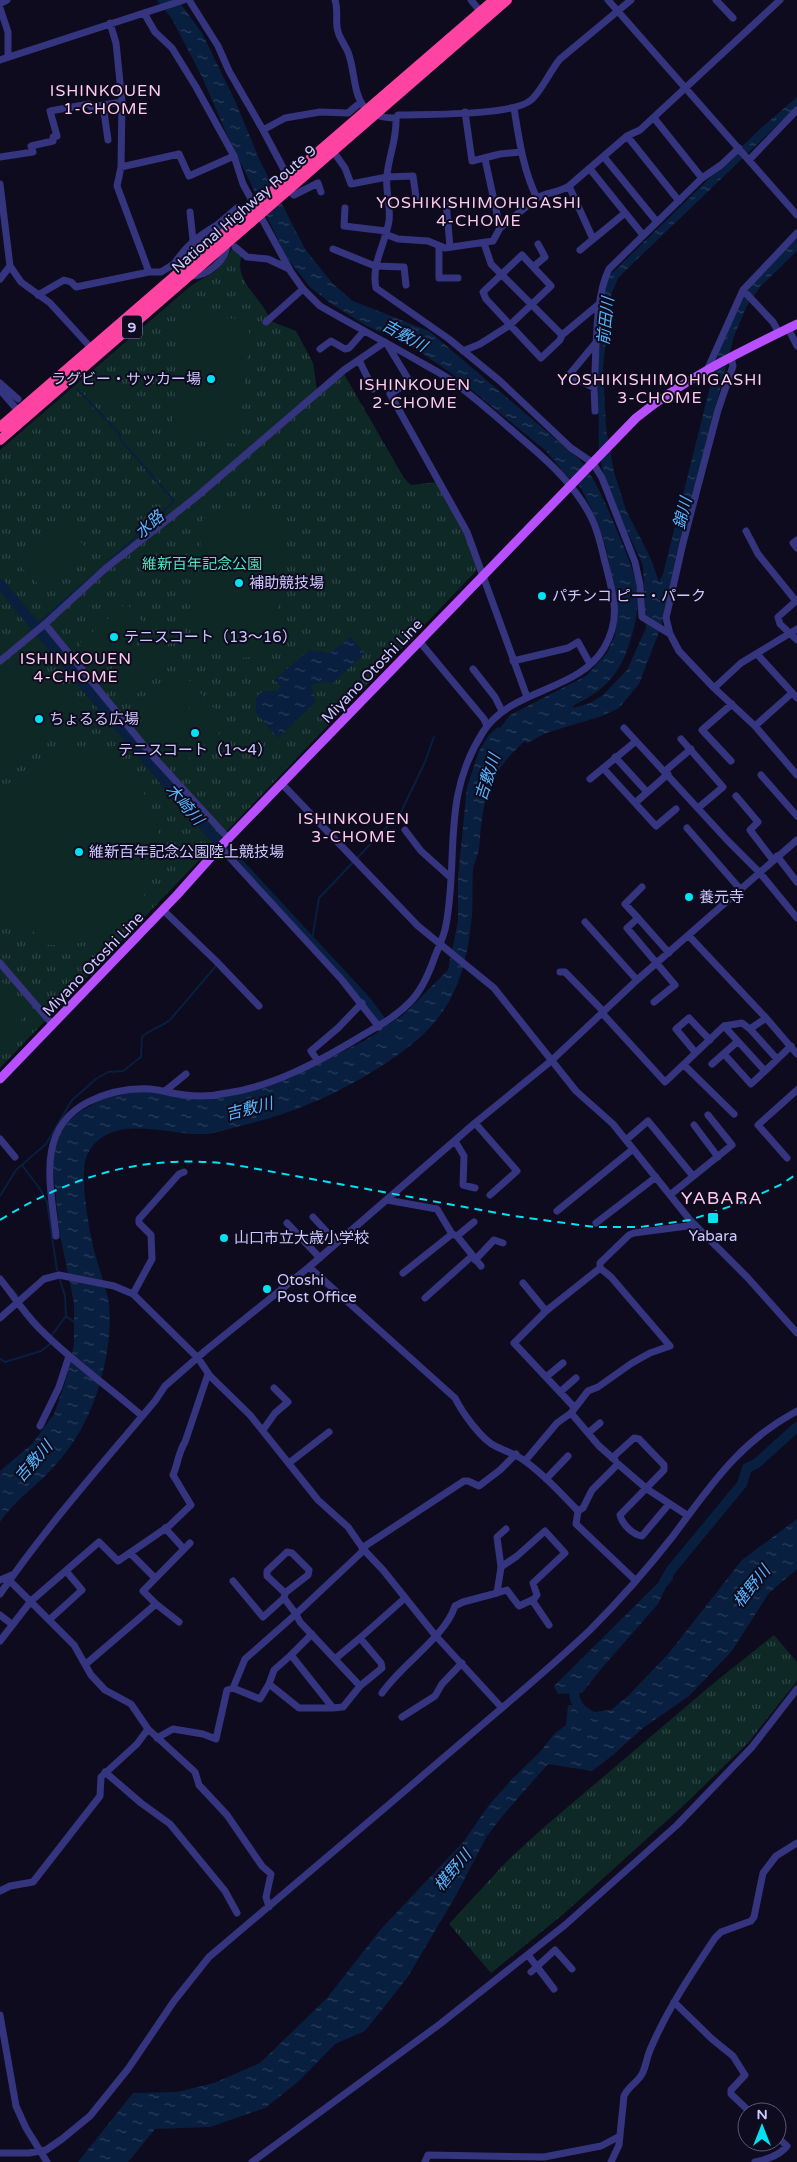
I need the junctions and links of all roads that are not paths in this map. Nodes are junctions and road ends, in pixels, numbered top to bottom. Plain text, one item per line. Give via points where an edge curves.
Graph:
1 (7, 0) edge
2 (184, 0) edge
3 (189, 0) edge
4 (335, 0) edge
5 (471, 0) edge
6 (494, 0) edge
7 (508, 0) edge
8 (608, 0) edge
9 (631, 0) edge
10 (716, 0) edge
11 (780, 0) edge
12 (0, 4) edge
13 (0, 8) edge
14 (480, 11) junction
15 (618, 11) junction
16 (144, 13) junction
17 (733, 18) dead end
18 (110, 23) junction
19 (8, 57) junction
20 (0, 60) edge
21 (685, 87) junction
22 (122, 102) junction
23 (103, 105) junction
24 (368, 108) junction
25 (514, 108) junction
26 (797, 110) edge
27 (465, 112) junction
28 (396, 118) junction
29 (654, 118) junction
30 (263, 130) junction
31 (627, 136) junction
32 (108, 140) dead end
33 (739, 148) junction
34 (333, 151) junction
35 (522, 152) junction
36 (234, 156) junction
37 (0, 157) edge
38 (604, 157) junction
39 (485, 159) junction
40 (748, 159) junction
41 (122, 166) junction
42 (590, 169) junction
43 (386, 177) junction
44 (702, 178) junction
45 (0, 184) edge
46 (288, 184) junction
47 (568, 186) junction
48 (321, 192) dead end
49 (416, 197) dead end
50 (537, 198) junction
51 (446, 201) dead end
52 (679, 201) junction
53 (237, 208) dead end
54 (345, 208) dead end
55 (259, 210) junction
56 (190, 212) dead end
57 (625, 213) junction
58 (797, 214) edge
59 (2, 215) edge
60 (657, 222) junction
61 (500, 228) junction
62 (386, 232) junction
63 (797, 233) edge
64 (643, 235) junction
65 (224, 236) junction
66 (593, 239) junction
67 (193, 240) junction
68 (484, 243) junction
69 (538, 244) dead end
70 (439, 246) junction
71 (450, 247) junction
72 (333, 249) dead end
73 (580, 250) dead end
74 (10, 266) junction
75 (375, 266) junction
76 (533, 267) junction
77 (289, 268) junction
78 (149, 272) junction
79 (182, 272) junction
80 (502, 274) junction
81 (0, 278) edge
82 (458, 278) dead end
83 (406, 285) dead end
84 (303, 289) junction
85 (743, 290) junction
86 (38, 295) junction
87 (599, 304) junction
88 (532, 305) junction
89 (266, 322) dead end
90 (797, 324) edge
91 (510, 325) junction
92 (788, 328) junction
93 (364, 331) junction
94 (779, 333) junction
95 (562, 335) junction
96 (598, 340) junction
97 (385, 342) junction
98 (797, 346) edge
99 (320, 349) dead end
100 (463, 351) junction
101 (95, 353) junction
102 (730, 357) junction
103 (359, 360) junction
104 (709, 367) junction
105 (0, 383) edge
106 (594, 388) junction
107 (373, 389) dead end
108 (0, 390) edge
109 (18, 399) dead end
110 (595, 411) dead end
111 (22, 414) junction
112 (0, 427) edge
113 (0, 440) edge
114 (594, 462) junction
115 (572, 485) junction
116 (746, 531) dead end
117 (797, 540) edge
118 (797, 548) edge
119 (484, 574) junction
120 (797, 600) edge
121 (45, 624) junction
122 (794, 631) edge
123 (670, 634) junction
124 (797, 640) edge
125 (419, 641) junction
126 (757, 654) junction
127 (0, 660) edge
128 (513, 661) junction
129 (590, 664) junction
130 (473, 669) dead end
131 (714, 688) junction
132 (795, 695) edge
133 (527, 697) junction
134 (732, 704) junction
135 (502, 711) junction
136 (487, 726) junction
137 (755, 726) junction
138 (624, 728) dead end
139 (682, 739) dead end
140 (636, 741) junction
141 (690, 749) junction
142 (614, 757) junction
143 (732, 761) dead end
144 (602, 768) junction
145 (667, 773) junction
146 (761, 775) dead end
147 (797, 775) edge
148 (590, 779) dead end
149 (282, 784) junction
150 (647, 792) junction
151 (736, 796) dead end
152 (635, 803) junction
153 (698, 808) junction
154 (676, 809) dead end
155 (797, 816) edge
156 (687, 828) dead end
157 (405, 830) dead end
158 (230, 839) junction
159 (795, 844) edge
160 (220, 848) junction
161 (775, 858) junction
162 (760, 872) junction
163 (450, 877) junction
164 (797, 882) edge
165 (642, 888) dead end
166 (741, 890) junction
167 (163, 910) junction
168 (638, 918) junction
169 (797, 918) edge
170 (585, 922) dead end
171 (689, 936) junction
172 (441, 945) junction
173 (669, 953) junction
174 (0, 963) edge
175 (657, 963) junction
176 (560, 972) dead end
177 (638, 980) junction
178 (654, 1002) dead end
179 (362, 1003) junction
180 (259, 1006) dead end
181 (603, 1013) junction
182 (766, 1018) junction
183 (53, 1025) junction
184 (724, 1026) junction
185 (379, 1027) junction
186 (750, 1029) junction
187 (710, 1040) junction
188 (737, 1042) junction
189 (795, 1051) edge
190 (695, 1052) junction
191 (724, 1054) junction
192 (777, 1059) junction
193 (318, 1061) junction
194 (551, 1061) junction
195 (684, 1064) junction
196 (712, 1064) dead end
197 (765, 1071) junction
198 (186, 1074) dead end
199 (0, 1079) edge
200 (797, 1090) edge
201 (165, 1091) junction
202 (734, 1114) dead end
203 (708, 1115) dead end
204 (475, 1123) junction
205 (694, 1125) dead end
206 (0, 1139) edge
207 (626, 1140) junction
208 (455, 1141) junction
209 (633, 1149) junction
210 (15, 1157) dead end
211 (718, 1157) junction
212 (787, 1158) dead end
213 (184, 1172) dead end
214 (692, 1176) junction
215 (656, 1177) junction
216 (475, 1188) dead end
217 (490, 1195) dead end
218 (670, 1195) junction
219 (387, 1200) junction
220 (557, 1211) dead end
221 (314, 1217) dead end
222 (474, 1222) dead end
223 (287, 1223) dead end
224 (596, 1223) dead end
225 (695, 1225) junction
226 (455, 1235) junction
227 (56, 1236) dead end
228 (337, 1243) junction
229 (503, 1243) dead end
230 (320, 1258) junction
231 (473, 1258) junction
232 (481, 1266) dead end
233 (310, 1267) junction
234 (600, 1268) junction
235 (403, 1273) dead end
236 (0, 1279) edge
237 (522, 1283) dead end
238 (133, 1294) junction
239 (425, 1298) dead end
240 (19, 1302) junction
241 (546, 1310) junction
242 (0, 1318) edge
243 (797, 1333) edge
244 (69, 1357) junction
245 (198, 1358) junction
246 (563, 1363) dead end
247 (208, 1374) junction
248 (546, 1377) junction
249 (576, 1378) dead end
250 (274, 1388) dead end
251 (560, 1392) junction
252 (573, 1410) junction
253 (797, 1411) edge
254 (142, 1416) junction
255 (600, 1423) dead end
256 (40, 1426) dead end
257 (262, 1430) junction
258 (329, 1432) dead end
259 (588, 1433) junction
260 (516, 1454) junction
261 (568, 1456) dead end
262 (612, 1458) junction
263 (525, 1461) junction
264 (288, 1463) junction
265 (618, 1464) junction
266 (546, 1479) junction
267 (647, 1489) junction
268 (670, 1504) junction
269 (578, 1511) junction
270 (687, 1515) junction
271 (165, 1528) junction
272 (506, 1529) dead end
273 (190, 1543) dead end
274 (184, 1549) junction
275 (363, 1549) junction
276 (130, 1553) junction
277 (501, 1567) junction
278 (66, 1571) junction
279 (11, 1578) junction
280 (155, 1578) junction
281 (0, 1580) edge
282 (635, 1580) junction
283 (233, 1582) dead end
284 (497, 1593) junction
285 (0, 1594) edge
286 (284, 1596) junction
287 (405, 1598) junction
288 (532, 1600) junction
289 (31, 1602) junction
290 (156, 1604) junction
291 (296, 1614) junction
292 (0, 1615) edge
293 (49, 1620) junction
294 (9, 1622) dead end
295 (179, 1622) dead end
296 (549, 1625) dead end
297 (312, 1634) junction
298 (436, 1635) junction
299 (360, 1638) junction
300 (0, 1641) edge
301 (291, 1655) junction
302 (335, 1659) junction
303 (462, 1663) junction
304 (86, 1664) junction
305 (269, 1684) junction
306 (360, 1686) junction
307 (232, 1688) junction
308 (797, 1689) edge
309 (382, 1693) dead end
310 (333, 1708) junction
311 (502, 1708) junction
312 (402, 1717) dead end
313 (148, 1729) junction
314 (157, 1738) junction
315 (105, 1772) junction
316 (797, 1843) edge
317 (0, 1891) edge
318 (269, 1907) junction
319 (237, 1913) dead end
320 (528, 1955) junction
321 (534, 1969) junction
322 (572, 1969) dead end
323 (554, 1989) dead end
324 (674, 2002) junction
325 (0, 2015) edge
326 (739, 2102) edge
327 (620, 2136) junction
328 (780, 2152) edge
329 (0, 2153) edge
330 (44, 2157) edge
331 (252, 2162) edge
332 (425, 2162) edge
333 (611, 2162) edge
334 (755, 2162) edge

1 - 12 street
2 - 16 street
3 - 30 street
4 - 24 street via 338,35 348,52 356,96
5 - 14 street
6 - 14 highway, National Highway Route 9 / 9
7 - 24 highway, National Highway Route 9 / 9
8 - 15 street
9 - 15 street
10 - 17 street
11 - 21 street
13 - 19 street via 8,32
14 - 24 highway, National Highway Route 9 / 9
15 - 21 street
15 - 25 street via 560,59 532,100
16 - 18 street
16 - 36 street via 155,32 172,48
18 - 19 street
18 - 22 street via 116,43
19 - 20 street
21 - 29 street
21 - 33 street
22 - 23 street
22 - 41 street
23 - 32 street
23 - 37 street via 91,107 89,104 50,111 57,136 53,141 31,146 32,152
24 - 28 street via 384,118
24 - 30 street via 348,113 320,112 285,118
24 - 34 highway, National Highway Route 9 / 9
24 - 46 highway, National Highway Route 9 / 9
25 - 27 street
25 - 35 street
26 - 40 street
27 - 28 street via 398,115
27 - 39 street via 472,161
28 - 43 street via 396,135
29 - 31 street
29 - 44 street
30 - 46 street
31 - 38 street
31 - 52 street
33 - 40 street
33 - 44 street
34 - 43 street via 351,184
34 - 46 highway, National Highway Route 9 / 9
35 - 39 street
35 - 50 street
36 - 41 street via 189,176 179,154
36 - 55 street via 243,184
38 - 42 street
38 - 60 street
39 - 61 street
40 - 58 street
41 - 78 street via 117,186
42 - 47 street
42 - 57 street
43 - 49 street via 413,176
43 - 62 street via 390,208
44 - 52 street
45 - 59 street
46 - 48 street via 294,194 318,183
46 - 55 highway, National Highway Route 9 / 9
47 - 50 street
47 - 66 street
50 - 61 street
51 - 71 street
52 - 60 street
53 - 65 street
54 - 62 street via 344,226
55 - 65 highway, National Highway Route 9 / 9
55 - 77 street
56 - 67 street
57 - 64 street
57 - 66 street
59 - 74 street
60 - 64 street
61 - 68 street via 494,241
62 - 70 street via 398,239 428,241
62 - 75 street
63 - 85 street
64 - 87 street via 609,269
65 - 67 street
65 - 77 street via 247,257 268,259
65 - 79 highway, National Highway Route 9 / 9
65 - 79 street via 210,239 195,249 186,259
66 - 73 street
67 - 79 street via 184,249
68 - 71 street
68 - 80 street via 491,264
69 - 76 street via 545,257
70 - 71 street
70 - 82 street via 439,278
72 - 75 street
74 - 81 street
74 - 86 street via 21,282
75 - 83 street via 404,267
75 - 100 street via 376,288
76 - 80 street via 522,255
76 - 88 street via 552,286
77 - 84 street
78 - 79 street
78 - 86 street via 76,287 64,280
79 - 101 highway, National Highway Route 9 / 9
80 - 88 street
80 - 91 street via 483,292
84 - 89 street
84 - 93 street via 320,306
85 - 94 street
85 - 104 street
86 - 101 street via 61,314
87 - 95 street
87 - 96 street
88 - 91 street
88 - 95 street
90 - 92 main road, Miyano Otoshi Line
91 - 95 street via 541,358
91 - 100 street
92 - 94 main road, Miyano Otoshi Line
92 - 98 street
93 - 97 street
93 - 99 street via 349,348 345,349 331,340
94 - 102 main road, Miyano Otoshi Line
96 - 106 street
96 - 106 street via 569,375
97 - 103 street
97 - 115 street via 455,382
97 - 119 street via 410,382 390,394 467,532
100 - 114 street via 572,448
101 - 111 highway, National Highway Route 9 / 9
102 - 104 main road, Miyano Otoshi Line
102 - 123 street via 733,366 718,410 666,618
103 - 107 street
103 - 121 street via 106,568
104 - 114 main road, Miyano Otoshi Line via 636,418
105 - 109 street
106 - 110 street
108 - 111 street
111 - 112 highway, National Highway Route 9 / 9
111 - 113 highway, National Highway Route 9 / 9
114 - 115 main road, Miyano Otoshi Line
114 - 123 street via 635,562 642,617
115 - 119 main road, Miyano Otoshi Line
115 - 129 street via 593,520 616,616 597,659
116 - 120 street via 758,554
117 - 118 street via 793,543
119 - 125 main road, Miyano Otoshi Line
119 - 128 street
120 - 122 street via 778,618 780,624
121 - 127 street
121 - 158 street via 150,753
122 - 124 street
122 - 126 street
123 - 131 street via 679,651
125 - 136 street
125 - 149 main road, Miyano Otoshi Line
126 - 131 street
126 - 132 street
128 - 129 street via 568,648 578,642
128 - 133 street
129 - 133 street
130 - 135 street
131 - 134 street
132 - 137 street
133 - 135 street
134 - 137 street
134 - 143 street via 702,730
135 - 136 street
136 - 163 street via 464,770 453,824
137 - 147 street
138 - 140 street
139 - 141 street
140 - 142 street
140 - 145 street
141 - 145 street
141 - 153 street via 723,787
142 - 144 street
142 - 150 street
144 - 148 street
144 - 152 street
145 - 150 street
145 - 153 street
146 - 155 street
149 - 158 main road, Miyano Otoshi Line
149 - 172 street via 398,906
150 - 152 street
151 - 161 street via 758,822 750,830
152 - 154 street via 656,826
153 - 162 street
156 - 166 street
157 - 163 street
158 - 160 main road, Miyano Otoshi Line
159 - 161 street
160 - 167 main road, Miyano Otoshi Line
160 - 179 street
161 - 162 street
161 - 164 street
162 - 166 street
162 - 169 street
163 - 172 street
165 - 168 street via 625,904
166 - 171 street
167 - 180 street
167 - 183 main road, Miyano Otoshi Line
168 - 173 street
168 - 175 street via 627,928
170 - 177 street
171 - 173 street
171 - 182 street
172 - 185 street via 413,1000
172 - 194 street via 502,998
173 - 175 street
174 - 183 street
175 - 177 street
175 - 178 street via 675,985
176 - 181 street via 566,972
177 - 181 street
179 - 185 street
179 - 193 street via 311,1051
181 - 194 street
181 - 195 street via 664,1082
182 - 186 street
182 - 189 street
183 - 199 main road, Miyano Otoshi Line
184 - 186 street via 742,1023
184 - 187 street
184 - 188 street
185 - 193 street
186 - 192 street
187 - 190 street
187 - 190 street via 689,1018 676,1029
188 - 191 street
188 - 197 street
189 - 192 street
190 - 195 street
191 - 196 street
191 - 197 street via 751,1084
192 - 197 street
193 - 201 street via 231,1093 196,1096
194 - 204 street
194 - 207 street via 576,1091
195 - 202 street
198 - 201 street
200 - 212 street via 758,1125
201 - 227 street via 130,1089 104,1094 65,1118 51,1152 50,1180
203 - 211 street via 732,1145
204 - 208 street
204 - 217 street via 517,1171
205 - 211 street
206 - 210 street
207 - 209 street
207 - 214 street via 648,1122
208 - 216 street via 464,1156 463,1185
208 - 219 street
209 - 215 street
209 - 220 street
211 - 214 street
213 - 238 street via 139,1219 152,1235 152,1259
214 - 218 street
215 - 218 street
215 - 224 street
218 - 225 street
219 - 226 street via 437,1209
219 - 228 street
221 - 228 street
222 - 226 street
223 - 230 street
225 - 234 street via 629,1236 600,1263
225 - 243 street
226 - 231 street
226 - 235 street
228 - 230 street
229 - 231 street via 494,1240
230 - 233 street
231 - 232 street
231 - 239 street
233 - 245 street
233 - 260 street via 455,1398 462,1412 486,1440
234 - 241 street
234 - 252 street via 670,1346 650,1353 588,1391
236 - 240 street
237 - 241 street
238 - 240 street via 59,1274 44,1279
238 - 245 street
240 - 242 street
240 - 244 street via 40,1329
241 - 248 street via 514,1343
244 - 254 street
244 - 256 street
245 - 247 street
245 - 254 street via 165,1386
246 - 248 street
247 - 257 street
247 - 271 street via 173,1475 191,1505
248 - 251 street
249 - 251 street
250 - 257 street via 288,1402
251 - 252 street
252 - 259 street
252 - 263 street via 557,1423
253 - 270 street via 739,1453
254 - 279 street
255 - 259 street
257 - 264 street
258 - 264 street
259 - 262 street
260 - 263 street
260 - 275 street via 479,1486 464,1481
261 - 266 street
262 - 265 street
262 - 267 street via 634,1438 639,1439 664,1465 664,1470
263 - 266 street
264 - 275 street via 318,1500 348,1527
265 - 267 street
265 - 269 street via 592,1490
266 - 269 street
267 - 268 street
267 - 268 street via 620,1516 621,1522 637,1536 642,1536
268 - 270 street
269 - 282 street via 576,1524
270 - 282 street
271 - 274 street
271 - 276 street
272 - 277 street via 497,1537
273 - 274 street
274 - 280 street
275 - 287 street
275 - 291 street
276 - 278 street via 118,1561 99,1542
276 - 280 street
277 - 284 street
277 - 288 street via 545,1531 565,1553 533,1583 537,1596
278 - 289 street
278 - 293 street via 82,1590
279 - 281 street
279 - 285 street
279 - 289 street
280 - 290 street via 143,1591
282 - 311 street via 590,1629
283 - 286 street via 263,1617
284 - 288 street via 507,1590 519,1606
284 - 298 street via 455,1606 453,1614
286 - 286 street via 267,1571 287,1552 309,1570 308,1575
286 - 291 street
287 - 298 street
287 - 299 street
288 - 296 street
289 - 293 street
289 - 300 street
290 - 295 street
290 - 304 street
291 - 297 street
291 - 307 street via 245,1659
292 - 294 street
293 - 304 street via 74,1645
297 - 301 street
297 - 302 street
298 - 303 street
298 - 309 street
299 - 302 street
299 - 306 street via 382,1668
301 - 305 street via 274,1670
301 - 310 street
302 - 306 street
303 - 311 street
303 - 312 street via 435,1696
304 - 313 street via 104,1690 131,1704
305 - 307 street via 260,1698
305 - 310 street via 299,1708
306 - 310 street via 343,1707
307 - 314 street via 228,1690 216,1739 173,1729
308 - 320 street via 752,1747 677,1825
311 - 318 street
313 - 314 street
313 - 315 street via 137,1744
314 - 318 street via 195,1772 199,1785 227,1815 271,1874 266,1897
315 - 317 street via 101,1777 100,1796 33,1882
315 - 319 street via 170,1824 225,1891
316 - 324 street via 776,1856 763,1873 751,1921 721,1932 715,1938
318 - 330 street via 209,1957 90,2116
320 - 321 street
320 - 331 street
321 - 322 street via 556,1950
321 - 323 street
324 - 326 street via 733,2056 745,2075 731,2090
324 - 327 street via 650,2050 640,2079 627,2090
325 - 330 street via 16,2106
327 - 332 street via 601,2146 544,2157 428,2155
327 - 333 street
328 - 334 street
329 - 330 street

